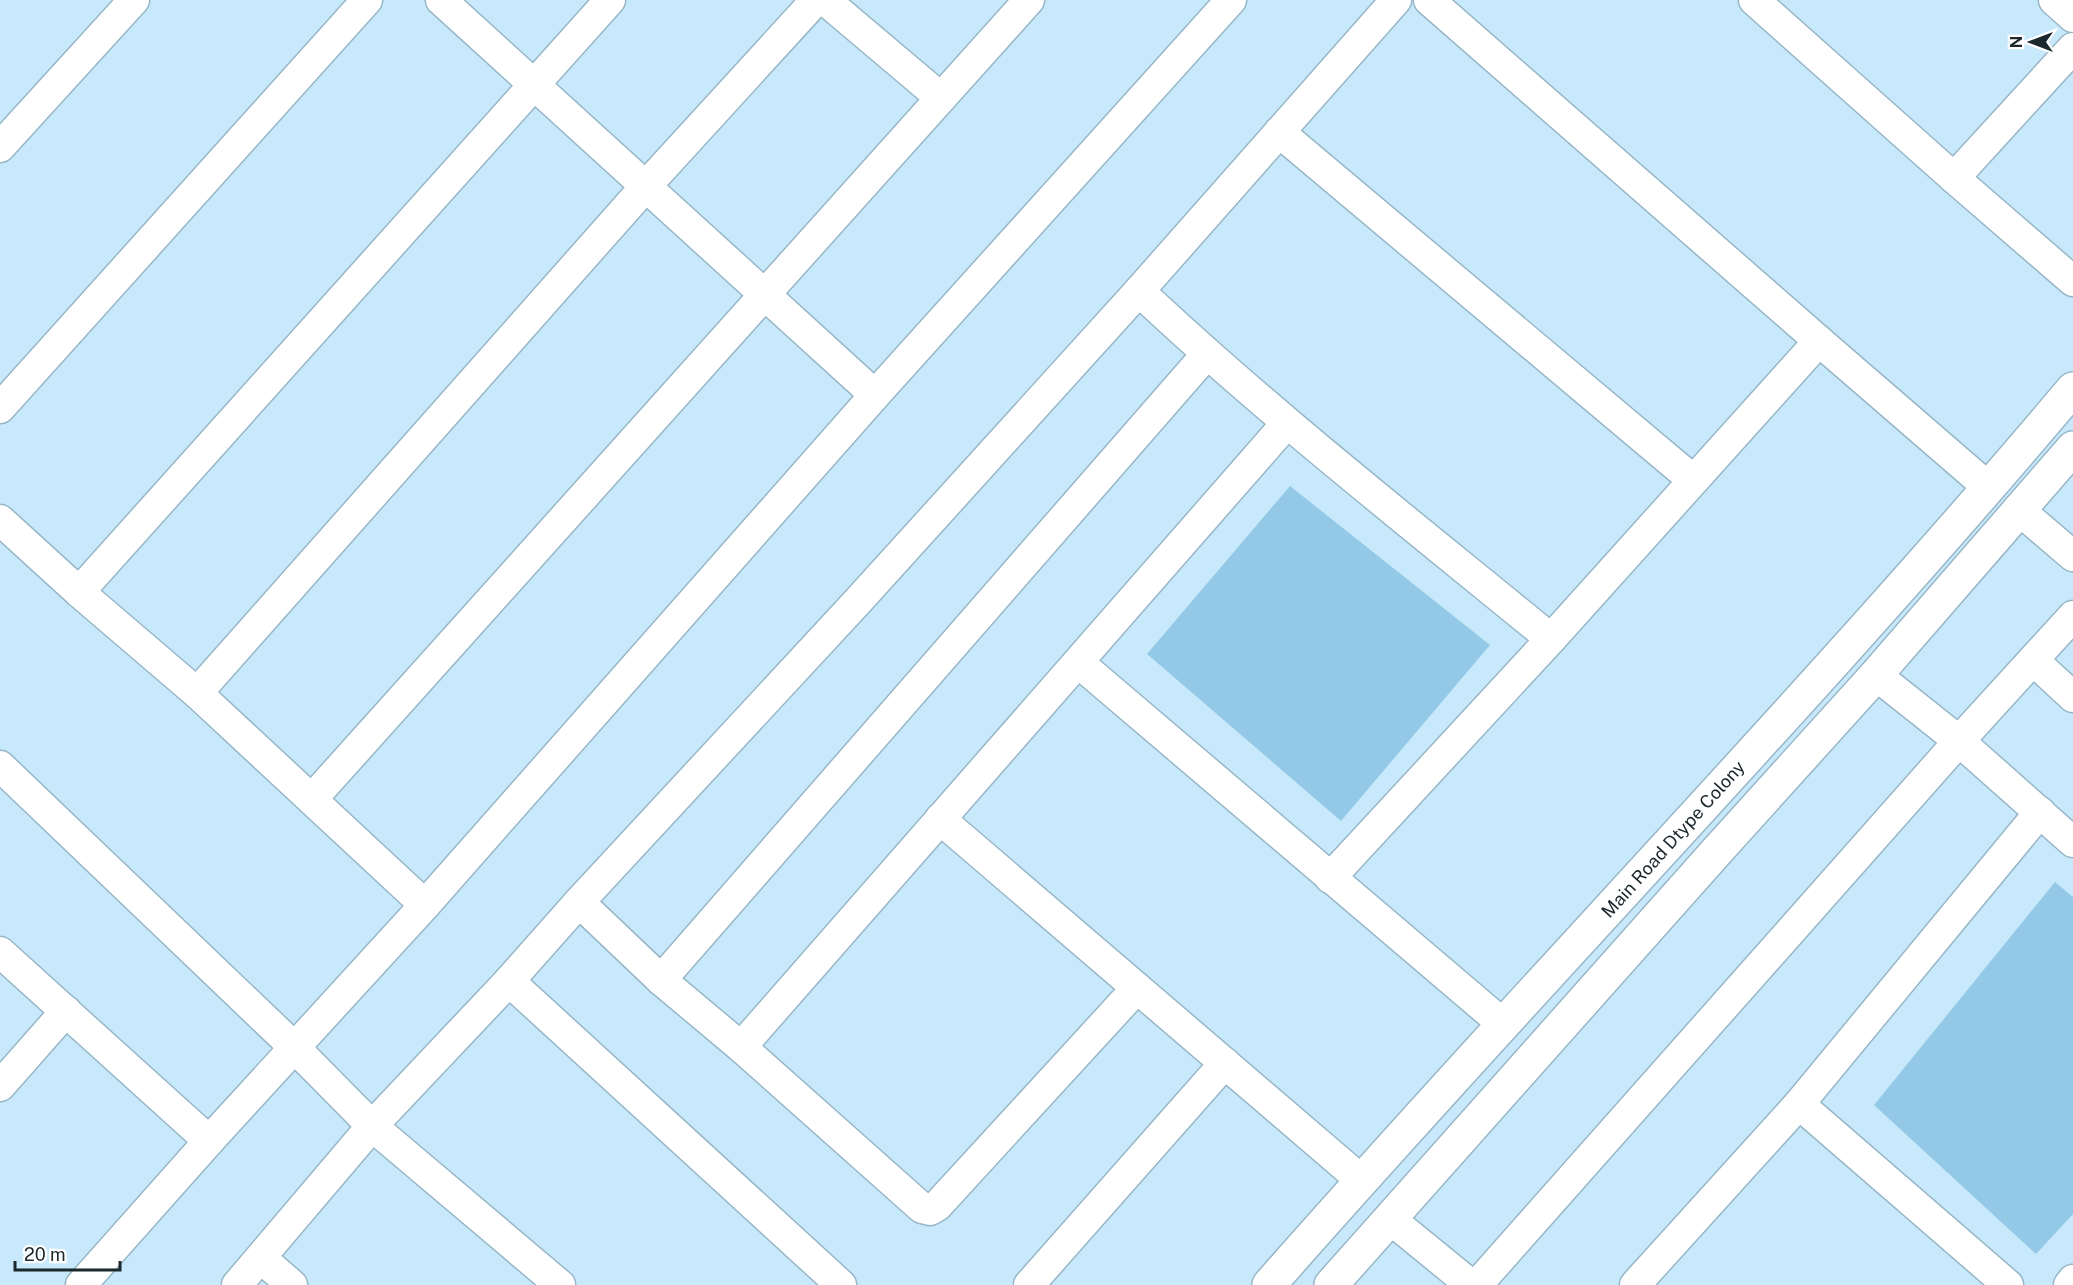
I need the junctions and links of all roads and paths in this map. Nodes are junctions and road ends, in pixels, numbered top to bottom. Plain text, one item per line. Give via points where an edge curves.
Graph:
1 (134, 0) edge
2 (367, 0) edge
3 (441, 0) edge
4 (610, 0) edge
5 (816, 0) edge
6 (825, 0) edge
7 (1029, 0) edge
8 (1231, 0) edge
9 (1396, 0) edge
10 (1429, 0) edge
11 (1754, 0) edge
12 (2054, 0) edge
13 (2073, 17) edge
14 (2073, 48) edge
15 (534, 85) junction
16 (941, 98) junction
17 (1279, 132) junction
18 (0, 147) edge
19 (1954, 178) junction
20 (646, 186) junction
21 (2073, 281) edge
22 (1139, 291) junction
23 (764, 294) junction
24 (1819, 341) junction
25 (1206, 355) junction
26 (2073, 389) edge
27 (875, 395) junction
28 (0, 408) edge
29 (1287, 423) junction
30 (2073, 448) edge
31 (1693, 480) junction
32 (1989, 488) junction
33 (2018, 509) junction
34 (0, 520) edge
35 (2073, 556) edge
36 (79, 592) junction
37 (2073, 616) edge
38 (1551, 639) junction
39 (2033, 660) junction
40 (1079, 663) junction
41 (1876, 675) junction
42 (197, 693) junction
43 (2073, 697) edge
44 (1959, 741) junction
45 (0, 766) edge
46 (312, 799) junction
47 (2040, 812) junction
48 (940, 819) junction
49 (2073, 842) edge
50 (1330, 878) junction
51 (579, 902) junction
52 (426, 905) junction
53 (0, 952) edge
54 (661, 980) junction
55 (508, 981) junction
56 (1137, 988) junction
57 (66, 1011) junction
58 (1503, 1024) junction
59 (741, 1047) junction
60 (295, 1048) junction
61 (1225, 1063) junction
62 (0, 1086) edge
63 (1798, 1104) junction
64 (372, 1126) junction
65 (209, 1141) junction
66 (1361, 1180) junction
67 (1389, 1218) junction
68 (261, 1258) junction
69 (2073, 1280) edge
70 (81, 1285) edge
71 (237, 1285) edge
72 (292, 1285) edge
73 (560, 1285) edge
74 (841, 1285) edge
75 (1029, 1285) edge
76 (1269, 1285) edge
77 (1331, 1285) edge
78 (1471, 1285) edge
79 (1477, 1285) edge
80 (1635, 1285) edge
81 (2008, 1285) edge
82 (2068, 1285) edge

1 - 18 street
2 - 28 street
3 - 15 street
4 - 15 street
5 - 20 street
6 - 16 street
7 - 16 street
8 - 27 street
9 - 17 street
10 - 24 street
11 - 19 street
12 - 13 street
14 - 19 street
15 - 20 street
15 - 36 street
16 - 23 street
17 - 22 street
17 - 31 street
19 - 21 street
20 - 23 street
20 - 42 street
22 - 25 street
22 - 51 street
23 - 27 street
23 - 46 street
24 - 31 street
24 - 32 street
25 - 29 street
25 - 54 street
26 - 32 main road, Main Road Dtype Colony
27 - 52 street
29 - 38 street
29 - 40 street
30 - 33 main road
31 - 38 street
32 - 58 main road, Main Road Dtype Colony
33 - 35 street
33 - 41 main road
34 - 36 street
36 - 42 street
37 - 39 street
38 - 50 street
39 - 43 street
39 - 44 street
40 - 48 street
40 - 50 street
41 - 44 street
41 - 67 main road
42 - 46 street
44 - 47 street
44 - 79 street
45 - 60 street
46 - 52 street
47 - 49 street
47 - 63 street
48 - 56 street
48 - 59 street
50 - 58 street
51 - 54 street
51 - 55 street
52 - 60 street
53 - 57 street
54 - 59 street
55 - 64 street
55 - 74 street
56 - 59 street via 930,1210 922,1208
56 - 61 street
57 - 62 street
57 - 65 street
58 - 66 main road, Main Road Dtype Colony
60 - 64 street
60 - 65 street
61 - 66 street
61 - 75 street
63 - 80 street
63 - 81 street
64 - 68 street
64 - 73 street
65 - 70 street
66 - 76 main road, Main Road Dtype Colony
67 - 77 main road
67 - 78 street
68 - 71 street
68 - 72 street
69 - 82 street

